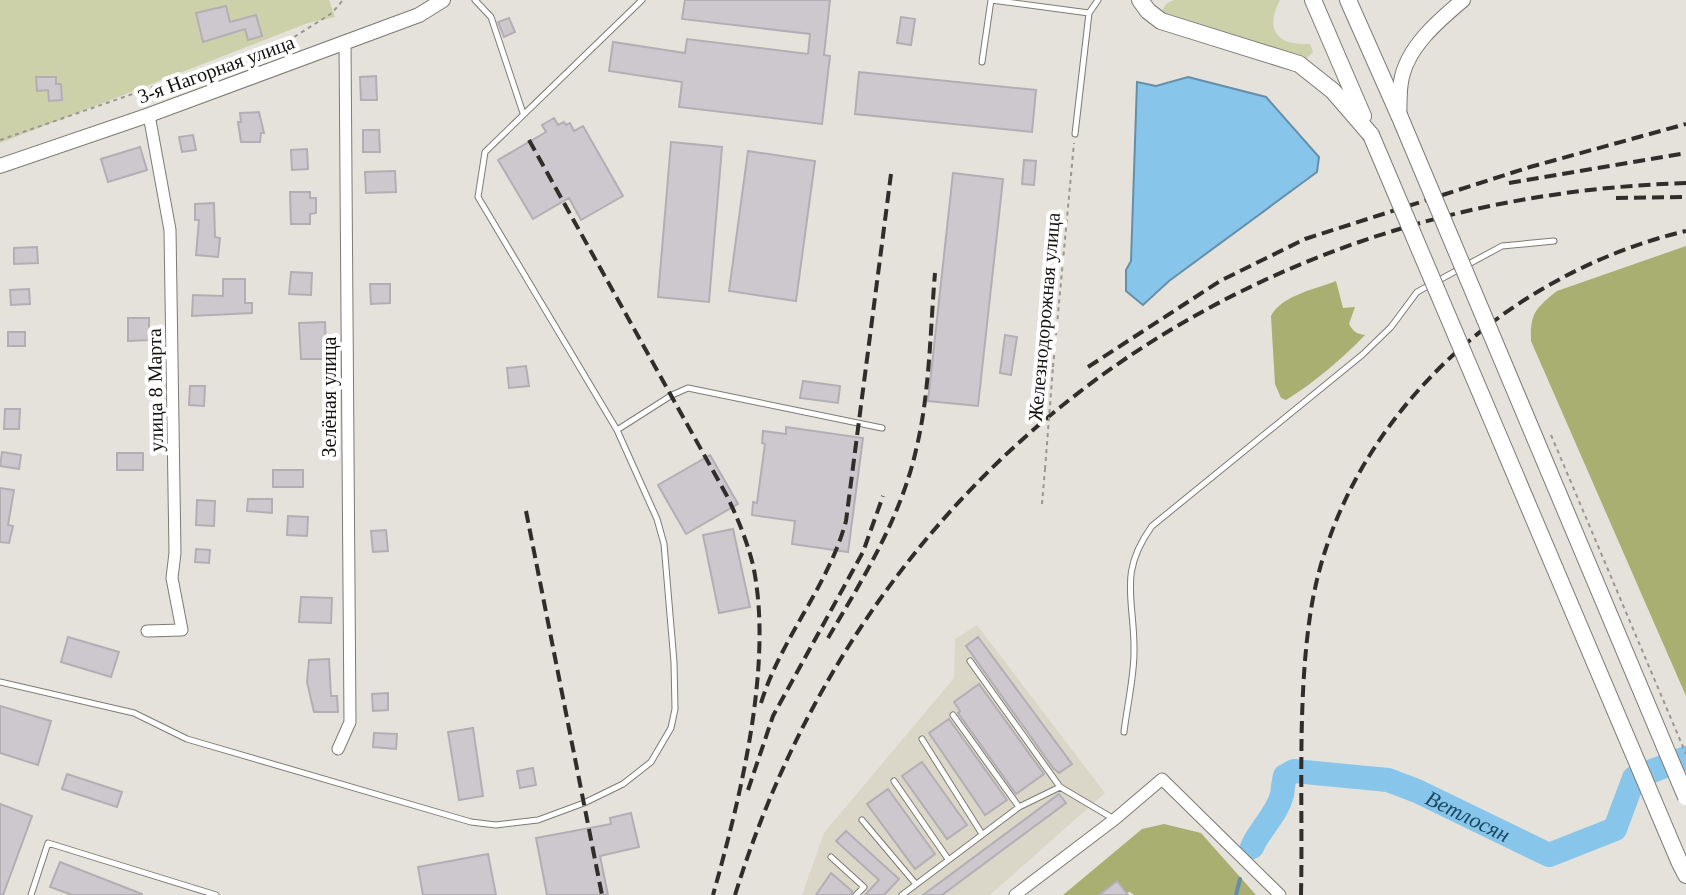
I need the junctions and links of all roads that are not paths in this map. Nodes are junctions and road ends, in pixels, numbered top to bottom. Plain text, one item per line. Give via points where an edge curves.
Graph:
1 (443, 0) edge
2 (475, 0) edge
3 (642, 0) edge
4 (991, 0) edge
5 (1098, 0) edge
6 (1140, 0) edge
7 (1463, 0) edge
8 (1348, 2) edge
9 (1316, 8) edge
10 (1089, 13) junction
11 (345, 42) junction
12 (982, 62) dead end
13 (523, 113) junction
14 (149, 115) junction
15 (1399, 115) junction
16 (1075, 134) road end
17 (1371, 135) junction
18 (0, 166) edge
19 (1554, 241) dead end
20 (882, 428) dead end
21 (617, 430) junction
22 (147, 631) dead end
23 (970, 661) dead end
24 (0, 682) edge
25 (953, 715) dead end
26 (1124, 732) dead end
27 (922, 739) dead end
28 (338, 749) dead end
29 (894, 781) dead end
30 (1060, 787) junction
31 (1686, 797) edge
32 (1019, 807) junction
33 (1115, 819) junction
34 (862, 820) dead end
35 (982, 834) junction
36 (831, 857) dead end
37 (948, 859) junction
38 (1683, 868) edge
39 (915, 883) junction
40 (31, 895) edge
41 (216, 895) edge
42 (856, 895) edge
43 (902, 895) edge
44 (1015, 895) edge
45 (1280, 895) edge

1 - 11 street, 3-я Нагорная улица via 419,15
2 - 13 lane via 491,17
3 - 13 lane
4 - 10 lane
4 - 12 lane
5 - 10 lane
6 - 17 main road via 1161,21 1299,64 1333,91
7 - 15 street via 1438,21 1412,56 1401,81
8 - 15 main road
9 - 17 main road
10 - 16 lane
11 - 14 street, 3-я Нагорная улица
11 - 28 street, Зелёная улица via 350,722
13 - 21 lane via 485,152 478,197
14 - 18 street, 3-я Нагорная улица
14 - 22 street, улица 8 Марта via 170,230 172,578 182,630
15 - 31 main road, bridge
17 - 38 main road, bridge
19 - 26 lane via 1502,246 1417,292 1362,355 1152,526 1130,573 1134,648
20 - 21 lane via 688,388
21 - 24 lane via 664,544 675,709 671,728 651,762 623,784 584,803 538,820 471,822 187,739 134,713
23 - 30 lane
25 - 32 lane
27 - 35 lane
29 - 37 lane
30 - 32 lane
30 - 33 lane
32 - 35 lane
33 - 44 street
33 - 45 street via 1162,779
34 - 39 lane
35 - 37 lane
36 - 42 lane via 864,887
37 - 39 lane
39 - 43 lane
40 - 41 lane via 48,843

